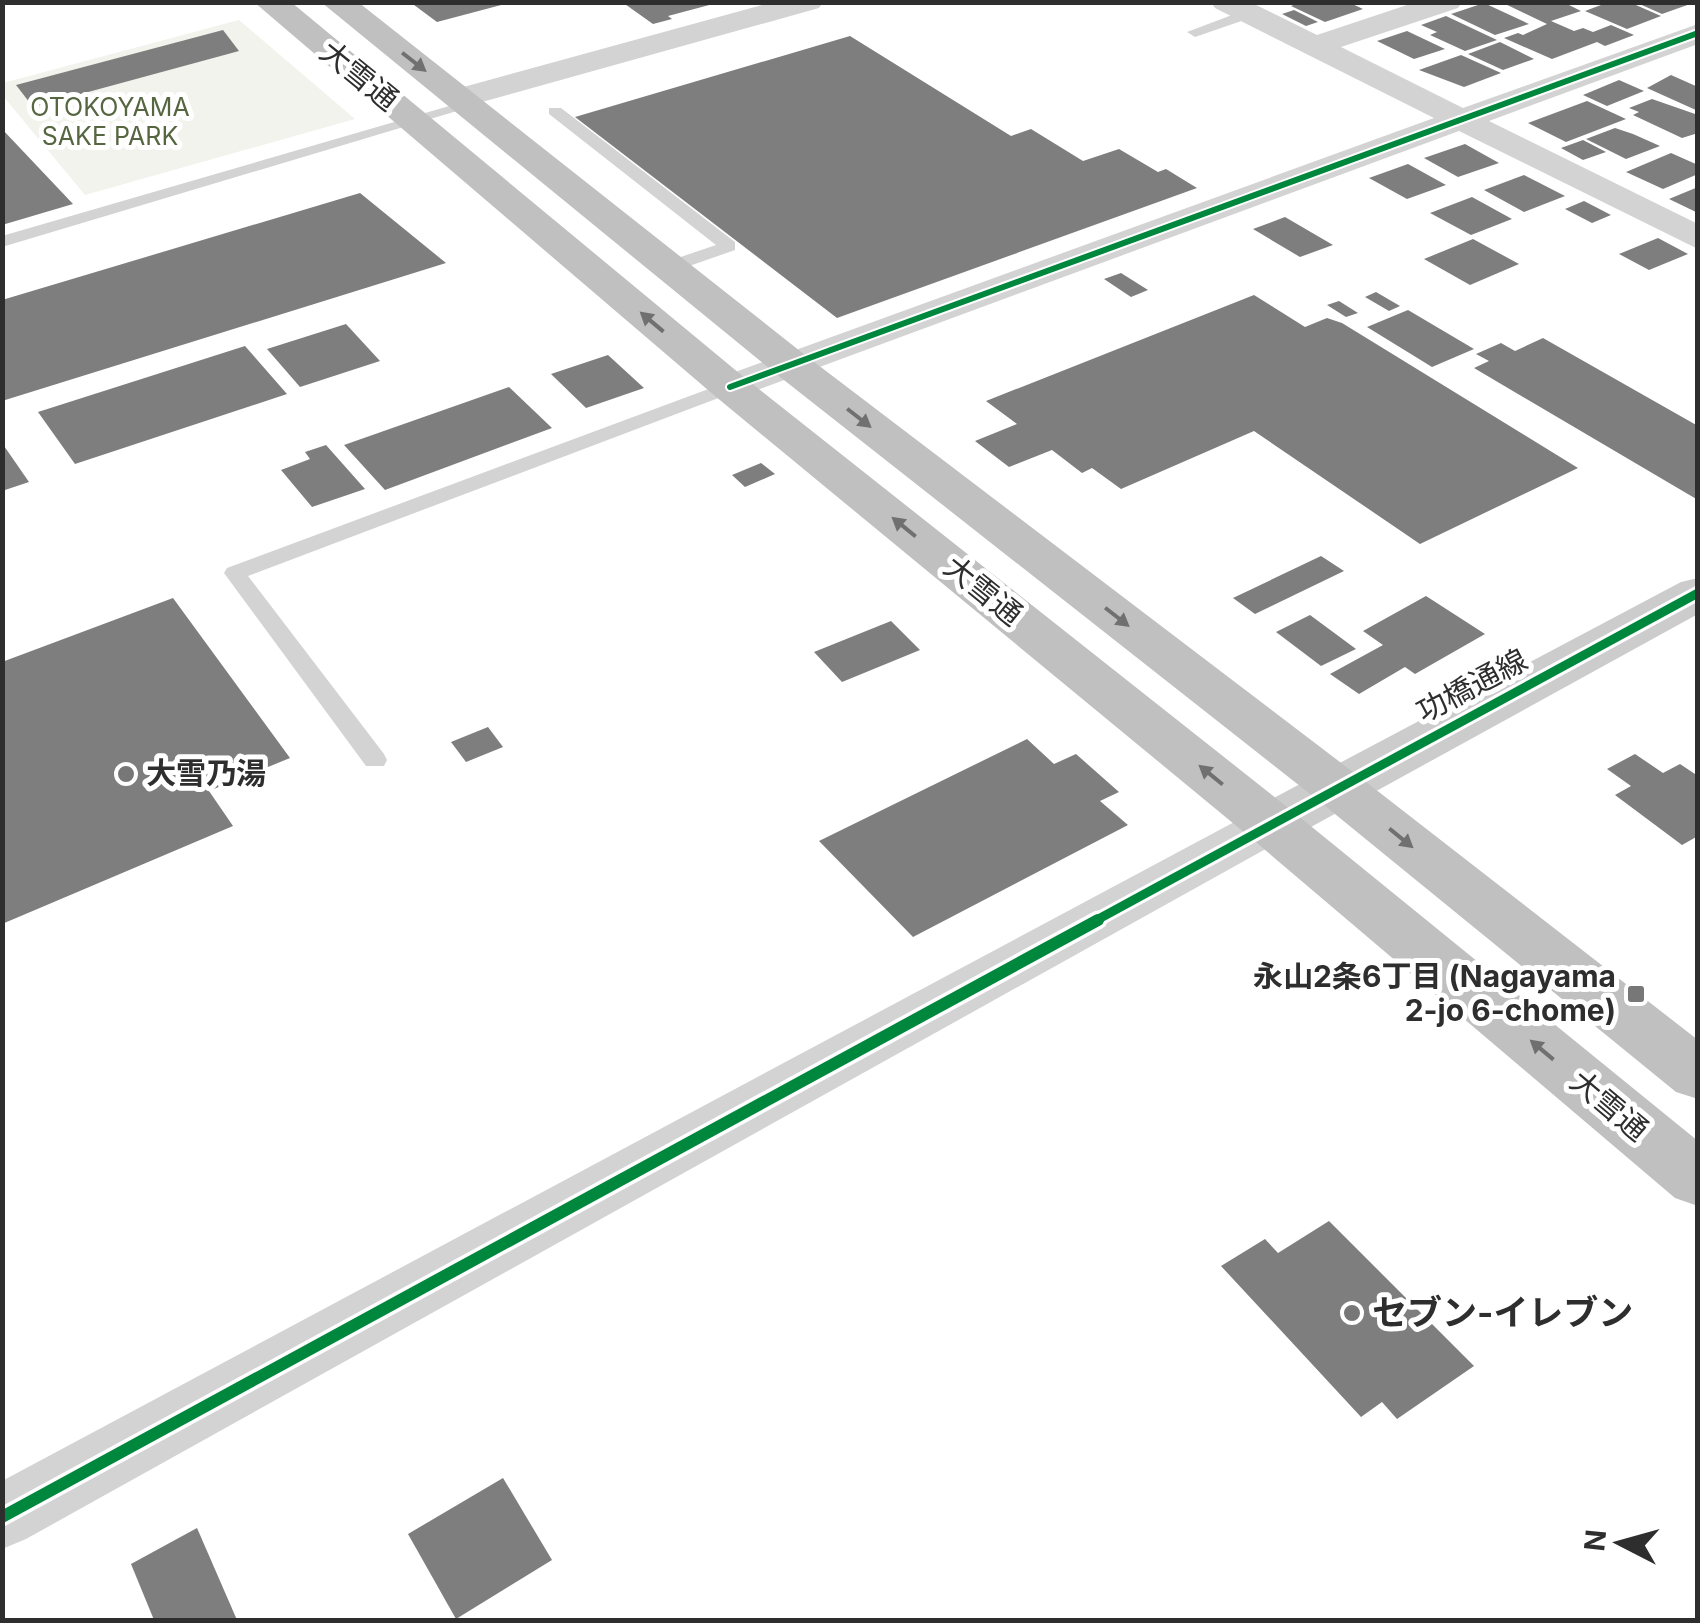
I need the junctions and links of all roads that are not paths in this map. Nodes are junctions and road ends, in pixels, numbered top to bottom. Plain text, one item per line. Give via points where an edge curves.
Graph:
1 (270, 2) edge
2 (338, 2) edge
3 (808, 2) edge
4 (1447, 2) edge
5 (1237, 8) edge
6 (1195, 32) dead end
7 (1698, 33) edge
8 (1315, 46) junction
9 (464, 101) junction
10 (555, 112) dead end
11 (1464, 120) junction
12 (415, 122) junction
13 (1698, 238) edge
14 (2, 242) edge
15 (669, 266) junction
16 (790, 364) junction
17 (730, 387) junction
18 (1698, 593) edge
19 (375, 760) dead end
20 (1338, 788) junction
21 (1272, 824) junction
22 (1698, 1075) edge
23 (1698, 1179) edge
24 (2, 1516) edge

1 - 12 highway, 大雪通
2 -> 9 highway, 大雪通
3 - 9 street
4 - 8 street
5 - 6 lane
5 - 8 street
7 - 11 street
8 - 11 street
9 - 12 lane
9 - 15 highway, 大雪通
10 - 15 lane via 729,246
11 - 13 street
11 - 16 street
12 - 14 lane
17 -> 12 highway, 大雪通
15 - 16 highway, 大雪通
16 - 17 street
16 -> 20 highway, 大雪通
17 - 19 lane via 235,573
21 -> 17 highway, 大雪通
18 - 20 street, 功橋通線
20 - 21 street, 功橋通線
20 -> 22 highway, 大雪通
23 -> 21 highway, 大雪通
21 - 24 street

